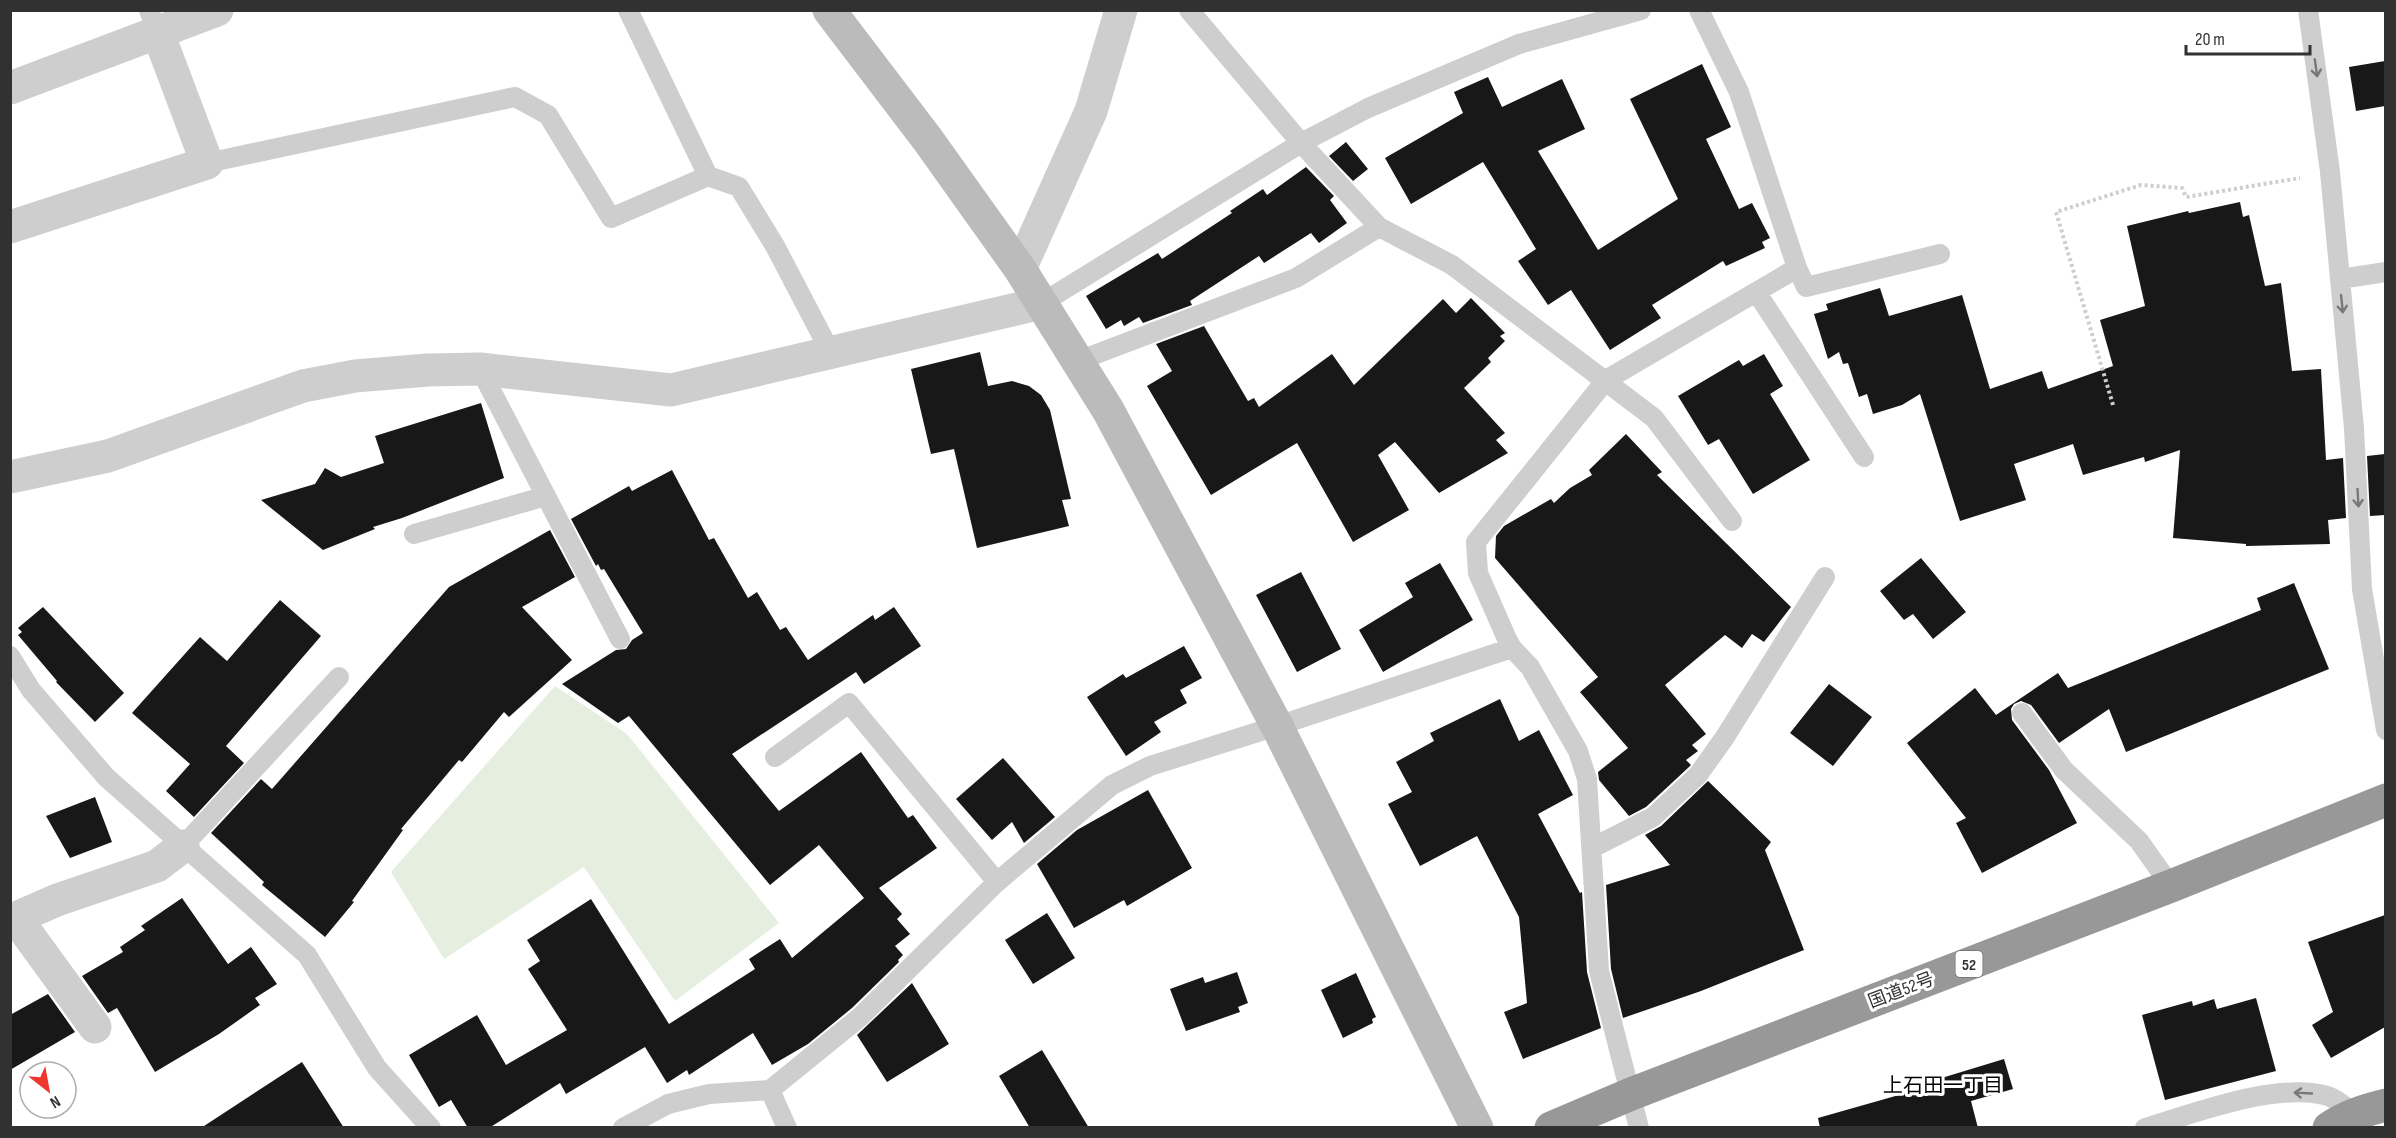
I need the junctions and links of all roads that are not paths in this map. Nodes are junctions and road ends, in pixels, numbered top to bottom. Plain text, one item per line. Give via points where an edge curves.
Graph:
1 (217, 10) edge
2 (628, 10) edge
3 (829, 10) edge
4 (1121, 10) edge
5 (1189, 10) edge
6 (1641, 10) edge
7 (1699, 10) edge
8 (2308, 10) edge
9 (154, 22) edge
10 (10, 88) edge
11 (1301, 142) junction
12 (207, 163) junction
13 (708, 176) junction
14 (10, 227) edge
15 (1379, 227) junction
16 (1940, 254) dead end
17 (1797, 268) junction
18 (1020, 269) junction
19 (2385, 272) edge
20 (2340, 279) junction
21 (1756, 293) junction
22 (1042, 303) junction
23 (831, 353) junction
24 (1078, 361) junction
25 (480, 369) junction
26 (1606, 380) junction
27 (1864, 457) dead end
28 (10, 477) edge
29 (546, 496) junction
30 (1732, 521) dead end
31 (414, 534) dead end
32 (1825, 577) dead end
33 (620, 639) dead end
34 (1512, 648) junction
35 (10, 656) edge
36 (339, 677) dead end
37 (2022, 713) dead end
38 (1277, 726) junction
39 (2385, 730) edge
40 (775, 757) dead end
41 (2385, 800) edge
42 (183, 846) junction
43 (1592, 848) junction
44 (997, 882) junction
45 (2171, 886) junction
46 (95, 1027) dead end
47 (770, 1090) junction
48 (1631, 1094) junction
49 (2385, 1105) edge
50 (2342, 1121) edge
51 (431, 1128) edge
52 (623, 1128) edge
53 (787, 1128) edge
54 (1477, 1128) edge
55 (1551, 1128) edge
56 (1639, 1128) edge
57 (2145, 1128) edge

1 - 9 street
2 - 13 lane
3 - 18 street
4 - 18 street via 1091,111
5 - 11 lane
6 - 11 lane via 1519,44 1368,108
7 - 17 lane via 1739,92
8 -> 20 lane
9 - 10 street
9 - 12 street
11 - 15 lane
11 - 22 lane
12 - 13 lane via 516,97 548,115 611,218
12 - 14 street
13 - 23 lane via 739,187
15 - 24 lane via 1296,278
15 - 26 lane via 1452,264
16 - 17 lane via 1806,287
17 - 21 lane
18 - 22 street
19 - 20 lane
20 -> 39 lane via 2355,428 2362,589
21 - 26 lane
21 - 27 lane
22 - 23 street
22 - 24 street
23 - 25 street via 671,390
24 - 38 street
25 - 28 street via 355,376 303,386 108,456
25 - 29 lane
26 - 30 lane via 1654,418
26 - 34 lane via 1476,542 1478,573
29 - 31 lane
29 - 33 lane
32 - 43 lane via 1698,775 1653,818
34 - 38 lane
34 - 43 lane via 1530,667 1578,751 1587,778
35 - 42 lane via 30,690 106,777
36 - 42 lane
37 - 45 lane via 2064,770 2139,841
38 - 44 lane via 1150,766 1112,785
38 - 54 street
40 - 44 lane via 849,703
41 - 45 highway, 国道52号 / 52
42 - 46 street via 158,866 16,918
42 - 51 lane via 307,955 377,1068
43 - 48 lane via 1599,970
44 - 47 lane via 860,1017
45 - 48 highway, 国道52号 / 52
47 - 52 lane via 709,1094 668,1104
47 - 53 lane
48 - 55 highway, 国道52号 / 52
48 - 56 lane
49 - 50 highway
50 -> 57 lane via 2327,1095 2298,1091 2243,1100

